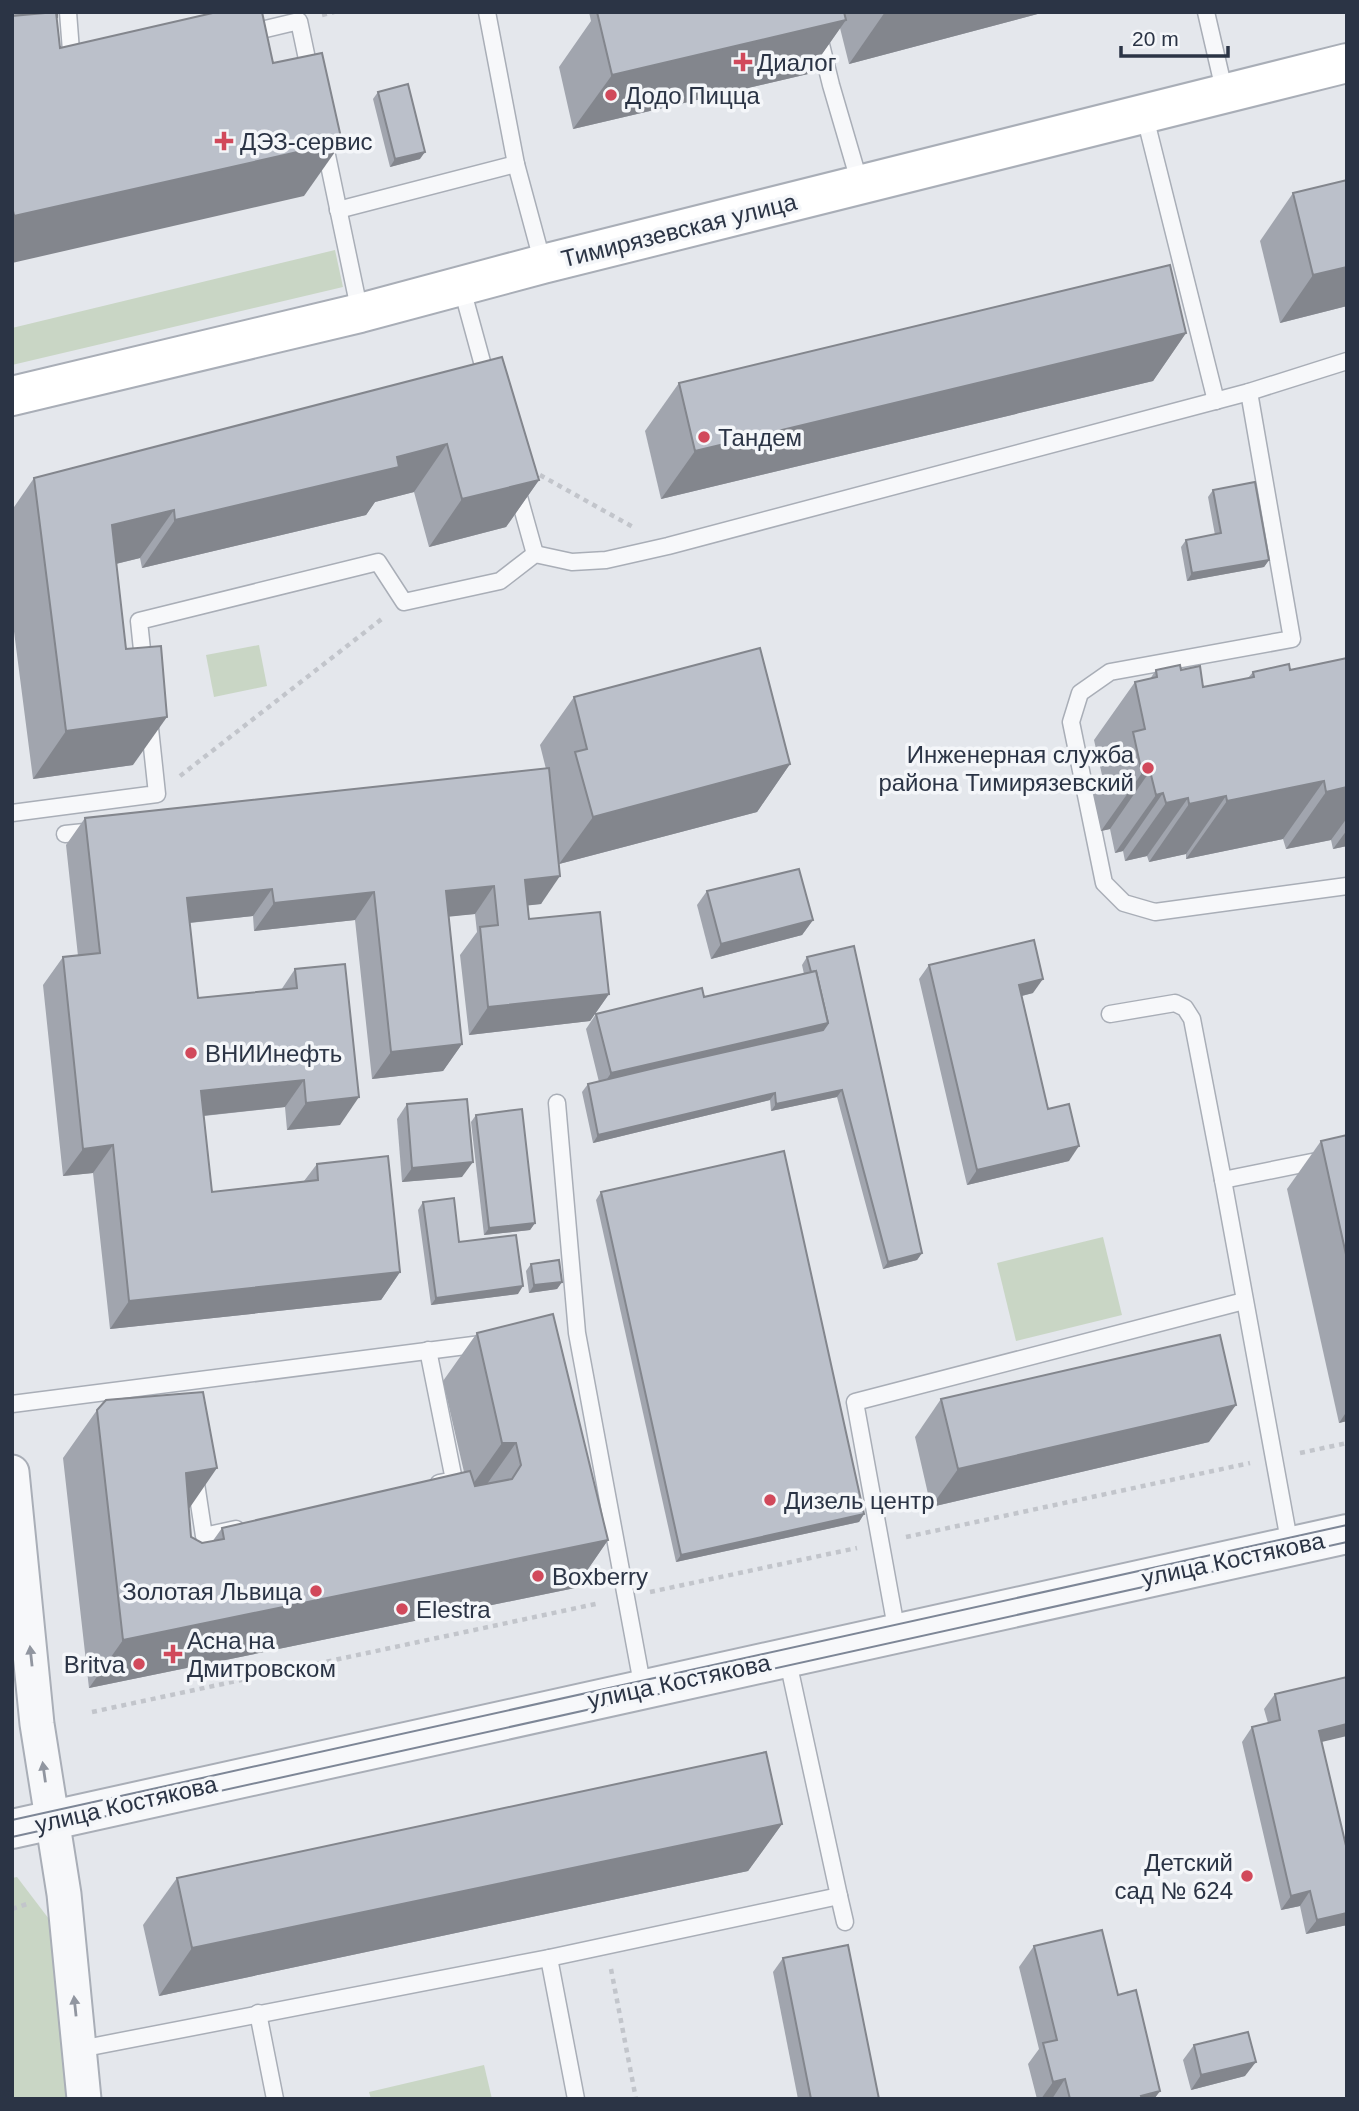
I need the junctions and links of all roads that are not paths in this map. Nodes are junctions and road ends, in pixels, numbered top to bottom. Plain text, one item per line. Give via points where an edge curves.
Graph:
1 (68, 12) edge
2 (486, 12) edge
3 (813, 12) edge
4 (1206, 12) edge
5 (233, 36) edge
6 (1347, 63) edge
7 (86, 72) edge
8 (313, 88) edge
9 (1225, 94) junction
10 (1144, 113) junction
11 (321, 129) edge
12 (516, 164) junction
13 (860, 184) junction
14 (338, 210) junction
15 (543, 264) junction
16 (461, 285) junction
17 (360, 313) junction
18 (1347, 361) edge
19 (490, 391) edge
20 (1248, 392) junction
21 (12, 396) edge
22 (1216, 401) junction
23 (508, 458) edge
24 (535, 554) junction
25 (12, 813) edge
26 (105, 830) edge
27 (65, 834) dead end
28 (1347, 886) edge
29 (1110, 1014) dead end
30 (557, 1103) dead end
31 (1347, 1154) edge
32 (1223, 1180) junction
33 (1244, 1301) junction
34 (502, 1342) edge
35 (428, 1350) junction
36 (12, 1404) edge
37 (192, 1460) edge
38 (12, 1472) edge
39 (428, 1486) edge
40 (256, 1524) edge
41 (1347, 1534) edge
42 (1290, 1546) junction
43 (897, 1633) junction
44 (787, 1657) junction
45 (643, 1689) junction
46 (52, 1820) junction
47 (12, 1829) edge
48 (839, 1896) junction
49 (845, 1922) dead end
50 (549, 1958) junction
51 (258, 2013) junction
52 (80, 2049) junction
53 (84, 2099) edge
54 (275, 2099) edge
55 (576, 2099) edge

1 - 7 lane via 73,75
2 - 12 lane
3 - 13 lane
4 - 9 lane
5 - 8 lane via 299,20
6 - 9 main road, Тимирязевская улица
9 - 10 main road, Тимирязевская улица
10 - 13 main road, Тимирязевская улица
10 - 22 lane
11 - 14 lane
12 - 14 lane
12 - 15 lane
13 - 15 main road, Тимирязевская улица
14 - 17 lane
15 - 16 main road, Тимирязевская улица
16 - 17 main road, Тимирязевская улица
16 - 19 lane
17 - 21 main road, Тимирязевская улица
18 - 20 lane
20 - 22 lane
20 - 28 lane via 1292,639 1110,672 1080,693 1070,722 1104,883 1124,903 1155,912
22 - 24 lane via 606,560 572,562
23 - 24 lane
24 - 25 lane via 499,581 404,602 379,562 139,621 157,794
26 - 27 lane
29 - 32 lane via 1175,1003 1185,1008 1192,1019
30 - 45 lane via 571,1334
31 - 32 lane
32 - 33 lane
33 - 42 lane
33 - 43 lane via 855,1402
34 - 35 lane
35 - 36 lane via 181,1389
35 - 39 lane via 454,1480
37 - 40 lane via 204,1536
46 -> 38 street via 37,1724
41 - 42 street, улица Костякова
42 - 43 street, улица Костякова
43 - 44 street, улица Костякова
44 - 45 street, улица Костякова
44 - 48 lane
45 - 46 street, улица Костякова
46 - 47 street, улица Костякова
52 -> 46 street
48 - 49 lane
48 - 50 lane
50 - 51 lane
50 - 55 lane
51 - 52 lane
51 - 54 lane
52 - 53 street

